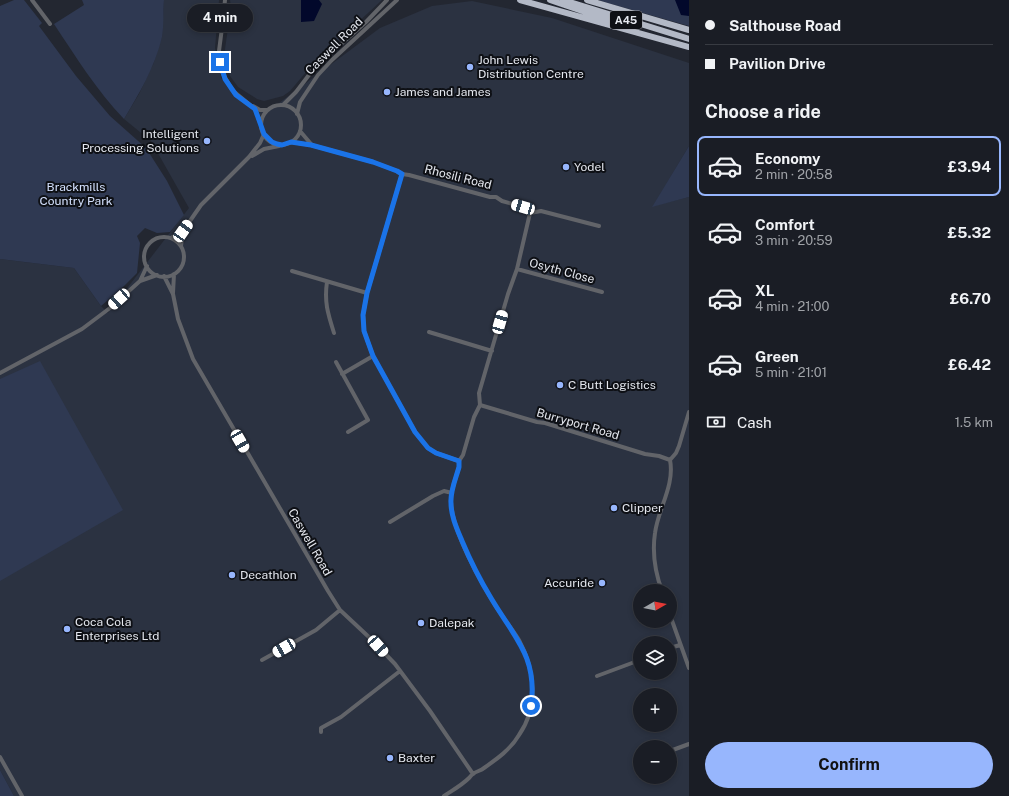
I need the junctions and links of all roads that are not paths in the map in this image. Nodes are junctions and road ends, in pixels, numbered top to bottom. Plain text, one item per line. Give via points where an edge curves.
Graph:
1 (32, 0) edge
2 (225, 0) edge
3 (387, 0) edge
4 (397, 0) edge
5 (520, 0) edge
6 (550, 0) edge
7 (563, 0) edge
8 (587, 0) edge
9 (50, 24) dead end
10 (689, 30) edge
11 (689, 39) edge
12 (678, 44) junction
13 (689, 47) edge
14 (250, 104) junction
15 (282, 106) junction
16 (268, 110) junction
17 (297, 114) junction
18 (261, 125) junction
19 (300, 131) junction
20 (264, 134) junction
21 (291, 142) junction
22 (282, 145) junction
23 (311, 145) junction
24 (250, 157) junction
25 (402, 174) junction
26 (530, 213) junction
27 (599, 226) dead end
28 (183, 231) junction
29 (171, 238) junction
30 (181, 246) junction
31 (147, 266) junction
32 (517, 269) junction
33 (292, 271) dead end
34 (174, 274) junction
35 (157, 275) junction
36 (164, 276) junction
37 (140, 281) junction
38 (327, 282) junction
39 (602, 292) dead end
40 (367, 293) junction
41 (173, 294) junction
42 (429, 332) dead end
43 (334, 333) dead end
44 (492, 351) junction
45 (373, 356) junction
46 (336, 362) dead end
47 (0, 373) edge
48 (342, 374) junction
49 (480, 405) junction
50 (689, 412) edge
51 (348, 432) dead end
52 (670, 460) junction
53 (459, 461) junction
54 (452, 493) junction
55 (390, 522) dead end
56 (660, 584) edge
57 (340, 610) junction
58 (674, 628) edge
59 (680, 645) junction
60 (677, 646) edge
61 (262, 660) dead end
62 (633, 663) edge
63 (689, 668) edge
64 (400, 671) junction
65 (597, 676) dead end
66 (321, 732) dead end
67 (689, 744) edge
68 (677, 748) edge
69 (0, 757) edge
70 (473, 774) junction
71 (22, 796) edge
72 (444, 796) edge

1 - 9 street
2 - 14 street via 219,50 222,72 232,90
3 - 15 street, Caswell Road via 315,67
4 - 17 street, Caswell Road via 318,74 300,102
5 - 12 highway
6 - 12 highway
7 - 11 highway, A45
8 - 10 highway, A45
12 - 13 highway
14 - 16 street via 260,110
14 - 18 street via 255,109
15 - 16 street
15 - 17 street
16 - 18 street
17 - 19 street via 300,119
18 - 20 street
19 - 21 street
19 - 23 street
20 - 22 street via 272,142
20 - 24 street
21 - 22 street
21 - 23 street, Rhosili Road
22 - 24 street via 264,149
23 - 25 street, Rhosili Road via 373,162
24 - 28 street via 201,205
25 - 26 street, Rhosili Road via 496,197 523,207
25 - 40 street
26 - 27 street, Rhosili Road via 541,211
26 - 32 street
28 - 29 street
28 - 30 street
29 - 30 street
29 - 31 street via 159,238 150,243 145,253
30 - 34 street via 182,264
31 - 35 street
31 - 37 street
32 - 39 street, Osyth Close
32 - 44 street
33 - 38 street
34 - 36 street
34 - 41 street, Caswell Road
35 - 36 street
35 - 37 street
36 - 41 street, Caswell Road
37 - 47 street via 110,308 82,328
38 - 40 street
38 - 43 street via 325,296
40 - 45 street via 363,323
41 - 57 street, Caswell Road via 178,319 194,359
42 - 44 street
44 - 49 street via 480,392
45 - 48 street
45 - 53 street via 415,432 428,448
46 - 48 street
48 - 51 street via 368,420
49 - 52 street, Burryport Road
49 - 53 street
50 - 52 street via 679,446
52 - 56 street via 671,475 654,532 654,554
53 - 54 street
54 - 55 street via 444,491 433,496
54 - 70 street via 452,514 464,546 490,597 518,640 533,678 531,706 520,735 502,755
57 - 61 street via 316,630
57 - 64 street, Caswell Road
58 - 59 street
59 - 60 street
59 - 63 street
62 - 65 street
64 - 66 street via 341,717 320,728
64 - 70 street, Caswell Road
67 - 68 street
69 - 71 street
70 - 72 street

